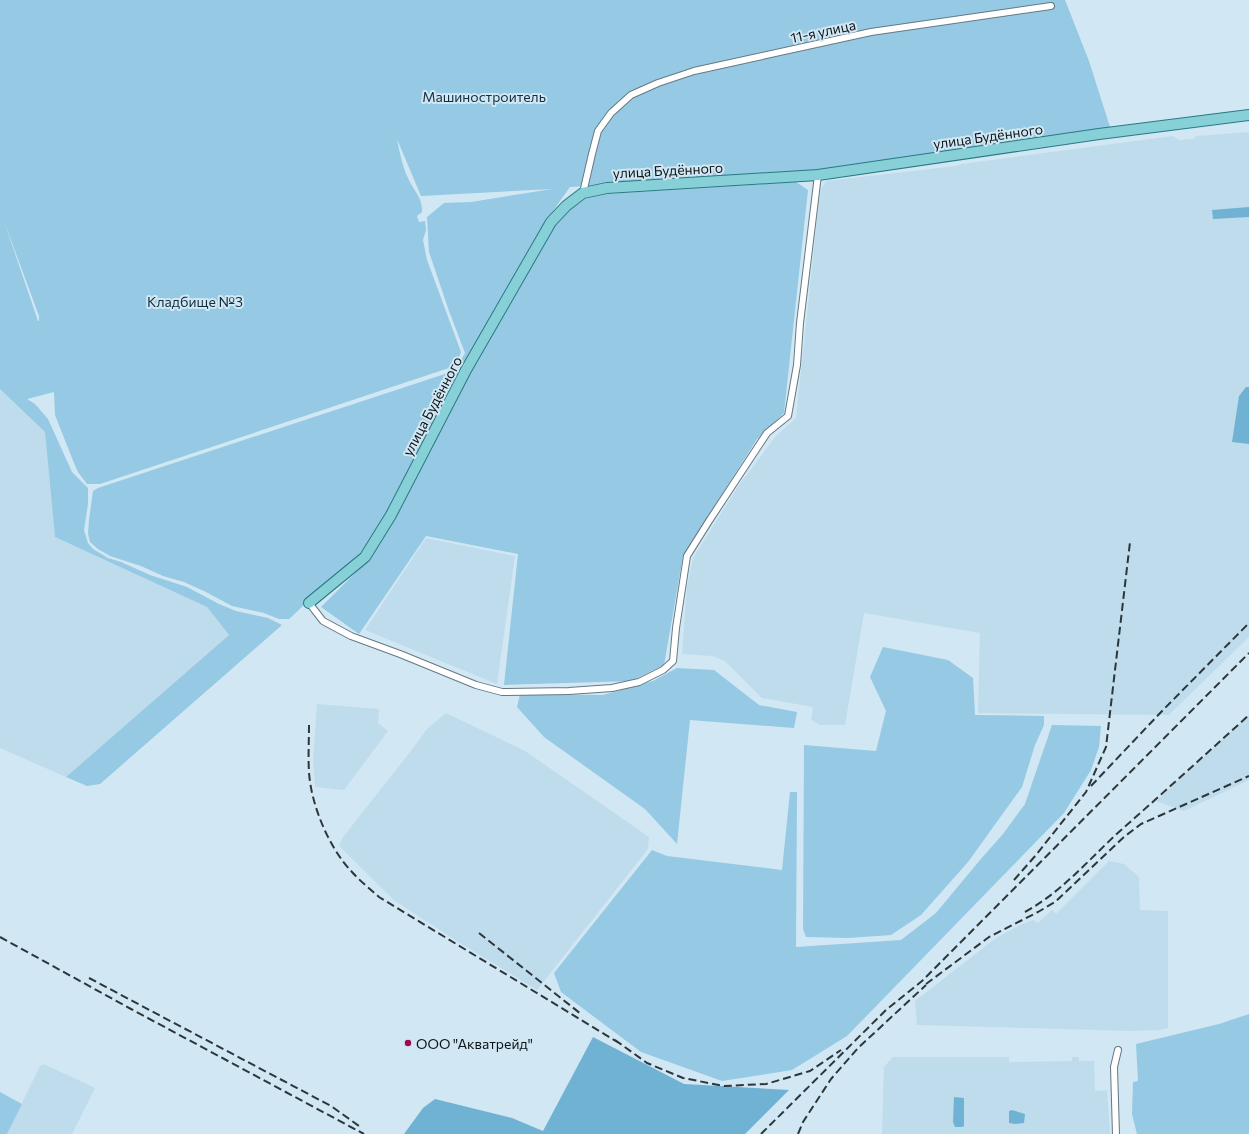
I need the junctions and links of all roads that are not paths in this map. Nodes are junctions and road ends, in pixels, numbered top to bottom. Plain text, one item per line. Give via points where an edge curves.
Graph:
1 (1051, 6) dead end
2 (1249, 115) edge
3 (818, 175) junction
4 (583, 193) junction
5 (309, 603) joint
6 (1118, 1050) dead end
7 (1116, 1134) edge

1 - 4 street, 11-я улица via 871,32 694,71 658,83 631,95 611,113 598,131
2 - 3 main road, улица Будённого
3 - 4 main road, улица Будённого via 606,188
3 - 5 street via 797,365 788,416 767,433 687,556 673,661 663,670 639,682 612,688 502,692 476,686 351,636 323,621
4 - 5 main road, улица Будённого via 551,222 466,370 391,515 365,557
6 - 7 street via 1114,1067

